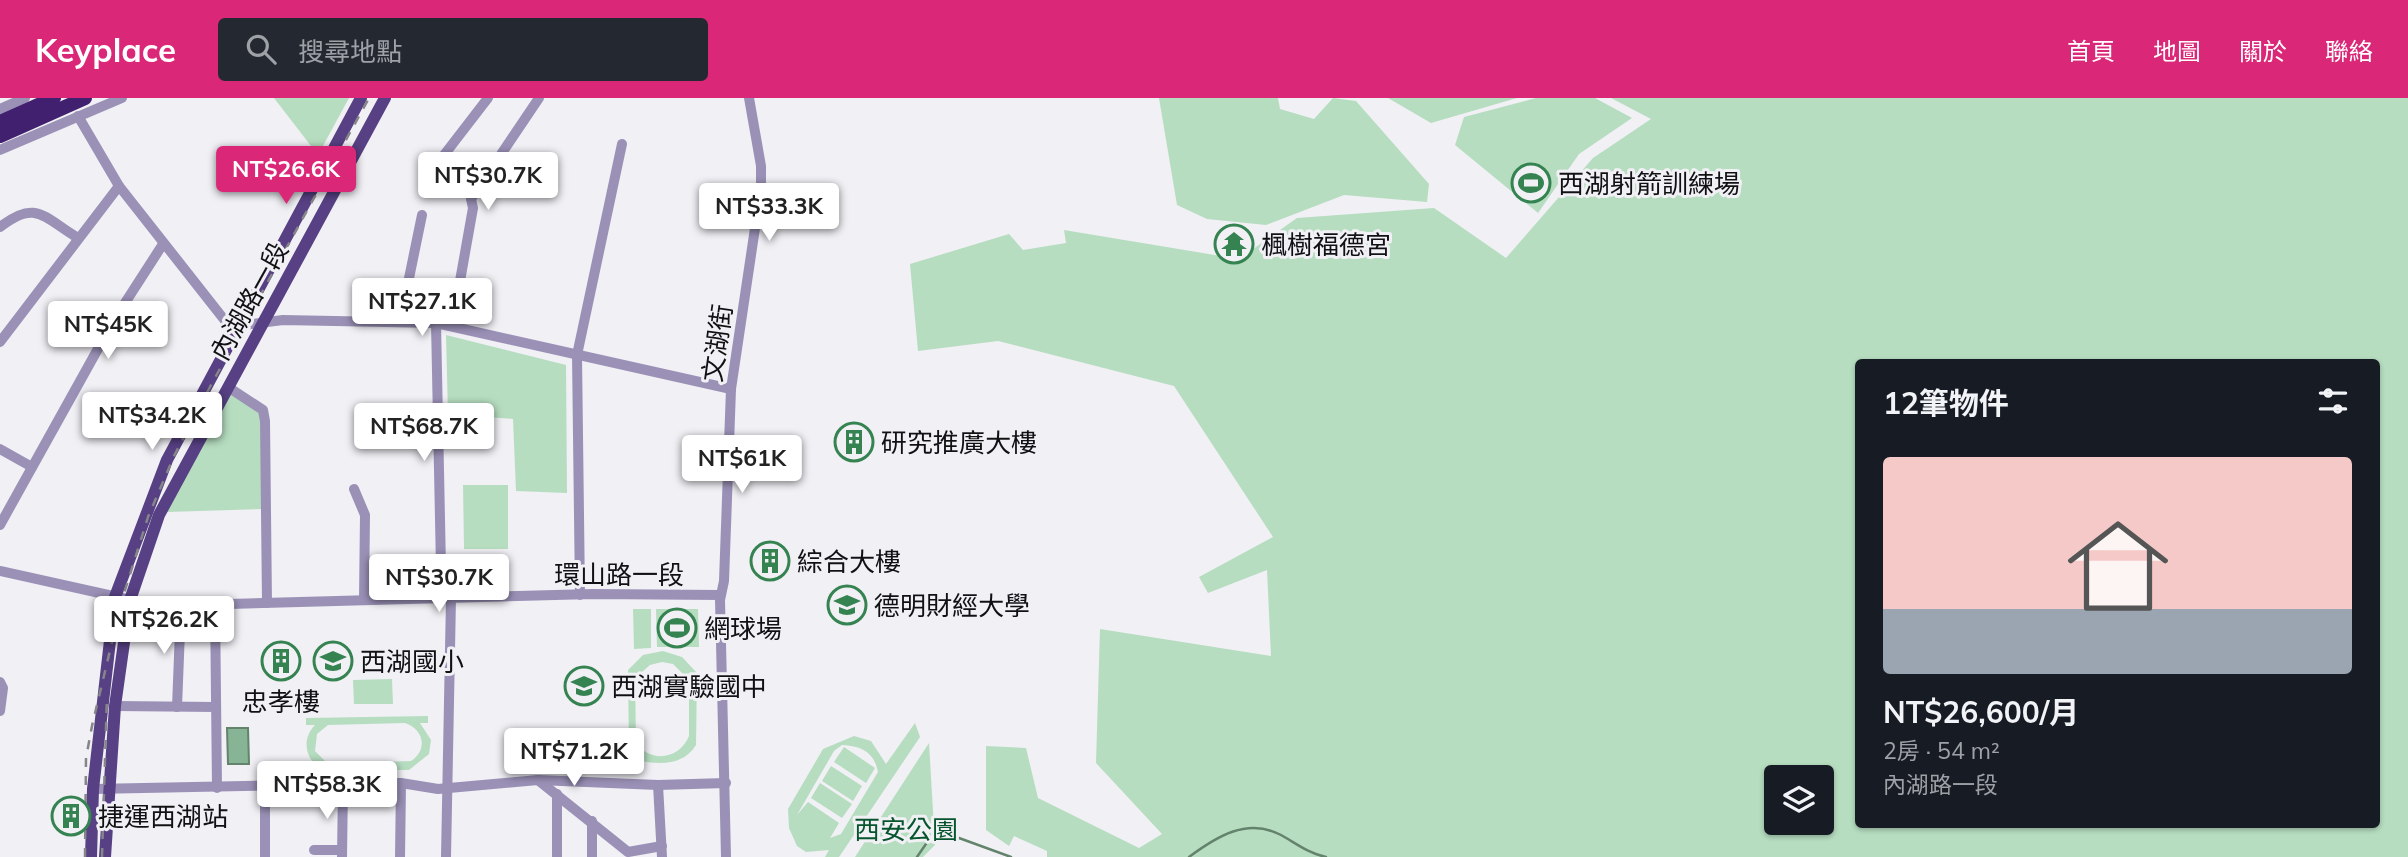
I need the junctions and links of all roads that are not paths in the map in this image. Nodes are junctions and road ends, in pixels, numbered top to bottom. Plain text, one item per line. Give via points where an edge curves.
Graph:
1 (25, 98) edge
2 (54, 98) edge
3 (85, 98) edge
4 (122, 98) edge
5 (361, 98) edge
6 (385, 98) edge
7 (488, 98) edge
8 (539, 98) edge
9 (749, 98) edge
10 (0, 109) edge
11 (78, 116) junction
12 (0, 122) edge
13 (0, 136) edge
14 (622, 144) dead end
15 (0, 150) edge
16 (424, 181) dead end
17 (119, 186) junction
18 (422, 215) dead end
19 (0, 227) edge
20 (78, 238) junction
21 (163, 244) junction
22 (400, 322) junction
23 (265, 323) junction
24 (436, 323) junction
25 (237, 327) junction
26 (0, 342) edge
27 (577, 355) junction
28 (228, 387) junction
29 (731, 389) junction
30 (0, 449) edge
31 (32, 467) junction
32 (354, 489) dead end
33 (0, 525) edge
34 (0, 571) edge
35 (580, 595) junction
36 (720, 596) junction
37 (115, 597) junction
38 (451, 598) junction
39 (130, 600) junction
40 (364, 600) junction
41 (267, 603) junction
42 (215, 604) junction
43 (181, 605) junction
44 (0, 682) edge
45 (115, 706) junction
46 (177, 707) junction
47 (216, 708) junction
48 (0, 711) edge
49 (538, 780) junction
50 (401, 783) junction
51 (726, 783) junction
52 (343, 785) junction
53 (658, 785) junction
54 (265, 786) junction
55 (218, 788) junction
56 (448, 788) junction
57 (93, 789) junction
58 (108, 790) junction
59 (558, 794) junction
60 (592, 821) junction
61 (314, 850) dead end
62 (662, 852) edge
63 (342, 853) edge
64 (628, 854) edge
65 (91, 857) edge
66 (105, 857) edge
67 (265, 857) edge
68 (400, 857) edge
69 (446, 857) edge
70 (557, 857) edge
71 (592, 857) edge
72 (726, 857) edge

1 - 10 street
2 - 12 highway
3 - 13 highway
4 - 11 street
5 - 25 main road, 內湖路一段
6 - 23 main road, 內湖路一段
7 - 16 street
8 - 24 street via 471,199 460,282 443,294
9 - 29 street, 文湖街 via 761,188
11 - 15 street
11 - 17 street
14 - 27 street
17 - 20 street
17 - 21 street
18 - 22 street
19 - 20 street via 20,212 34,211
20 - 26 street
21 - 25 street via 230,327
21 - 31 street via 114,320
22 - 23 street
22 - 24 street
23 - 25 street
23 - 28 main road, 內湖路一段
24 - 27 street
24 - 38 street via 441,568
25 - 37 main road, 內湖路一段 via 167,460
27 - 29 street
27 - 35 street
28 - 39 main road, 內湖路一段 via 159,514
28 - 41 street via 263,410 265,421
29 - 36 street, 文湖街
30 - 31 street
31 - 33 street
32 - 40 street via 365,515
34 - 37 street, 環山路一段
35 - 36 street, 環山路一段
35 - 38 street, 環山路一段
36 - 51 street, 環山路一段
37 - 39 street, 環山路一段
37 - 57 main road, 內湖路一段
38 - 40 street, 環山路一段
38 - 56 street
39 - 43 street, 環山路一段
39 - 45 main road, 內湖路一段
40 - 41 street, 環山路一段
41 - 42 street, 環山路一段
42 - 43 street, 環山路一段
42 - 47 street
43 - 46 street
44 - 48 street
45 - 46 street
45 - 58 main road, 內湖路一段
46 - 47 street
47 - 55 street
49 - 53 street
49 - 56 street
49 - 59 street
50 - 52 street
50 - 56 street
50 - 68 street
51 - 53 street
51 - 72 street, 環山路一段
52 - 54 street
52 - 63 street
53 - 62 street
54 - 55 street
54 - 67 street
55 - 58 street
56 - 69 street
57 - 58 street
57 - 65 main road, 內湖路一段
58 - 66 main road, 內湖路一段
59 - 60 street
59 - 70 street
60 - 64 street
60 - 71 street
61 - 63 street
62 - 64 street

